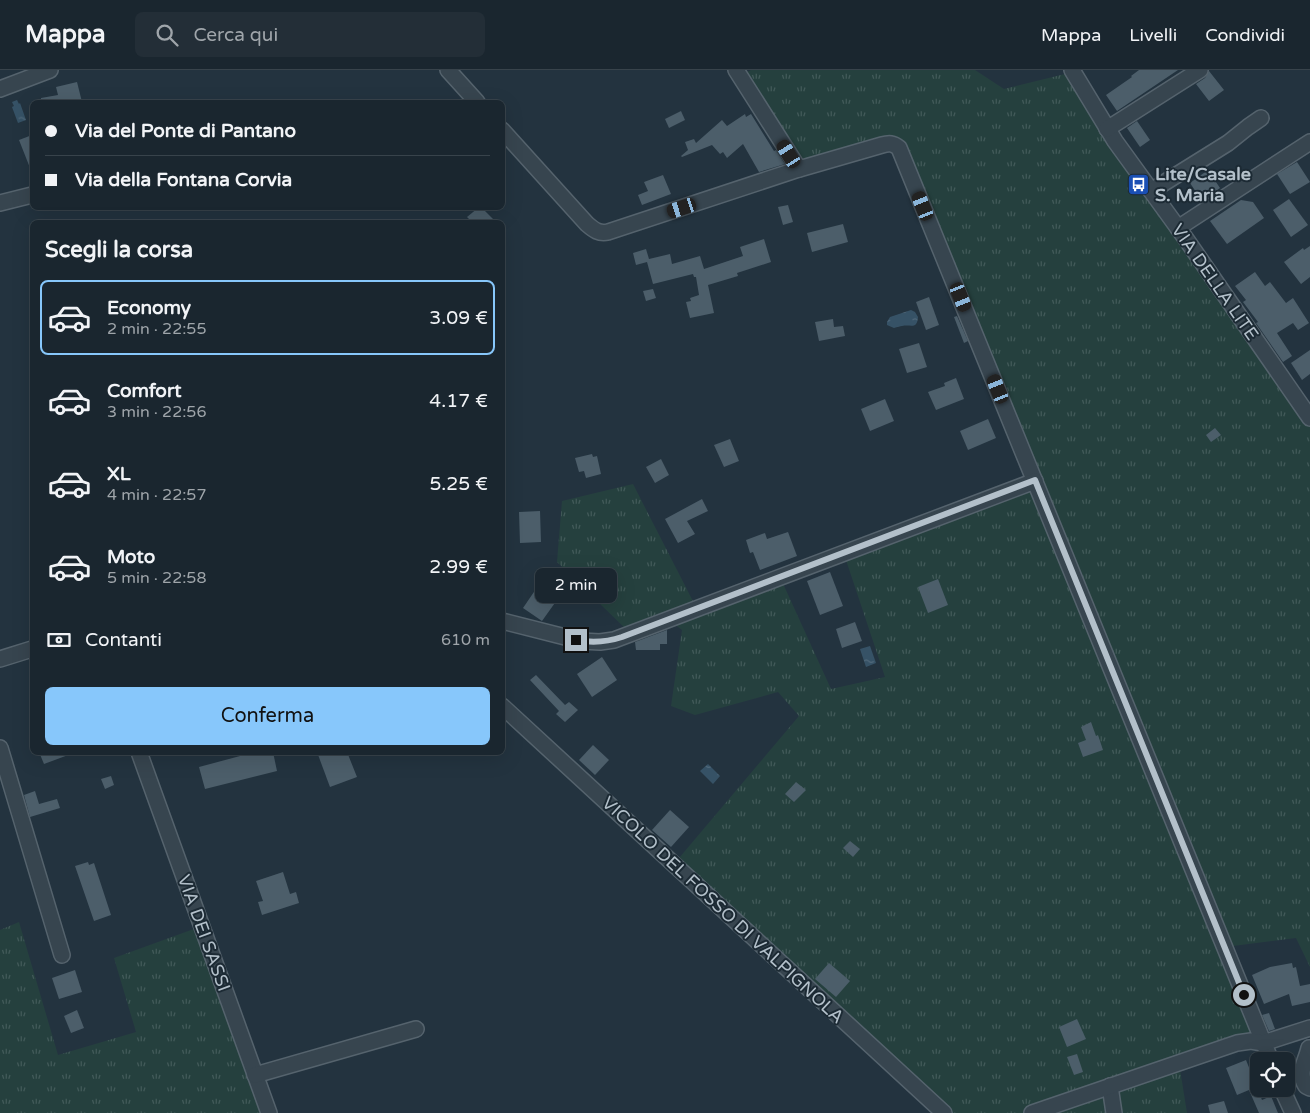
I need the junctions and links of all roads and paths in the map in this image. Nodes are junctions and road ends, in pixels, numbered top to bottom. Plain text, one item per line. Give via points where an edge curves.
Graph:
1 (50, 70) edge
2 (448, 70) edge
3 (736, 70) edge
4 (1072, 70) edge
5 (1200, 70) edge
6 (0, 89) edge
7 (475, 100) edge
8 (1261, 118) dead end
9 (1108, 129) junction
10 (505, 133) edge
11 (1310, 142) edge
12 (799, 170) junction
13 (1151, 191) junction
14 (30, 196) edge
15 (0, 203) edge
16 (1178, 228) junction
17 (1310, 418) edge
18 (1035, 480) junction
19 (505, 622) edge
20 (30, 650) edge
21 (0, 659) edge
22 (505, 709) edge
23 (0, 748) edge
24 (141, 755) edge
25 (62, 955) dead end
26 (416, 1029) dead end
27 (1307, 1029) edge
28 (1263, 1043) junction
29 (1310, 1049) edge
30 (1267, 1052) edge
31 (255, 1074) junction
32 (1110, 1086) junction
33 (1310, 1088) edge
34 (1286, 1097) edge
35 (269, 1113) edge
36 (944, 1113) edge
37 (1032, 1113) edge
38 (1114, 1113) edge
39 (1293, 1113) edge

1 - 6 street
2 - 7 street
3 - 12 street
4 - 9 street, VIA DELLA LITE
5 - 9 street
8 - 13 street via 1228,144
9 - 13 street, VIA DELLA LITE
10 - 12 street via 589,226 601,233
11 - 16 street
12 - 18 street via 886,144 899,148
13 - 16 street, VIA DELLA LITE
14 - 15 street
16 - 17 street, VIA DELLA LITE
18 - 19 street via 614,640 576,640
18 - 28 street
20 - 21 street
22 - 36 street, VICOLO DEL FOSSO DI VALPIGNOLA
23 - 25 street
24 - 31 street, VIA DEI SASSI
26 - 31 street
27 - 28 street
27 - 29 street
28 - 30 street
28 - 32 street via 1237,1043
29 - 33 street via 1302,1066 1302,1077
31 - 35 street, VIA DEI SASSI
32 - 37 street
32 - 38 street
34 - 39 street

